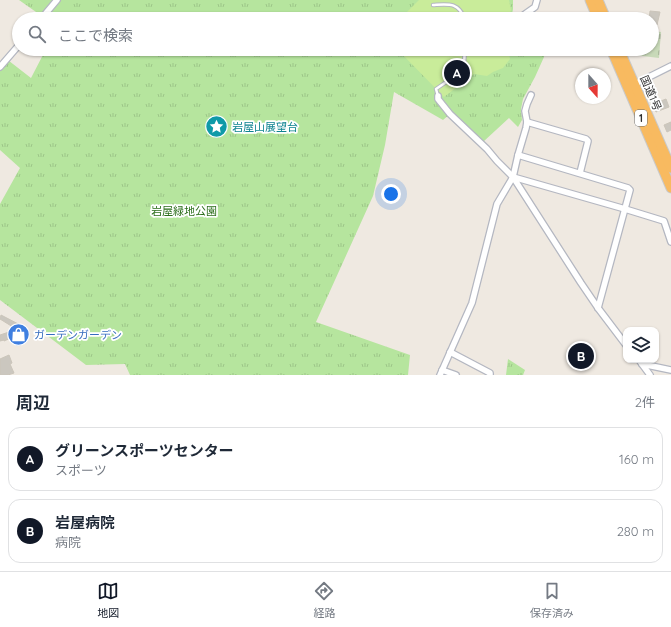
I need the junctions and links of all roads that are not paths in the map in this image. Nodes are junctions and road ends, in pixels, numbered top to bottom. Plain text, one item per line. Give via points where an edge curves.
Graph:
1 (57, 0) edge
2 (537, 0) edge
3 (590, 0) edge
4 (598, 0) edge
5 (433, 5) dead end
6 (47, 12) edge
7 (461, 12) edge
8 (528, 12) edge
9 (595, 12) edge
10 (603, 12) edge
11 (12, 53) edge
12 (464, 56) edge
13 (614, 56) edge
14 (622, 56) edge
15 (671, 66) edge
16 (0, 67) edge
17 (635, 84) junction
18 (531, 95) dead end
19 (438, 96) joint
20 (527, 122) junction
21 (518, 155) junction
22 (671, 168) edge
23 (580, 173) junction
24 (513, 177) junction
25 (671, 188) edge
26 (625, 209) junction
27 (671, 242) edge
28 (598, 308) junction
29 (623, 340) edge
30 (450, 352) junction
31 (641, 363) edge
32 (644, 363) edge
33 (671, 370) edge
34 (441, 372) edge
35 (456, 375) edge
36 (490, 375) edge
37 (650, 375) edge

1 - 6 street
2 - 8 street via 535,7
3 - 9 highway
4 - 10 highway
5 - 7 lane via 447,4 457,7
11 - 16 street
12 - 19 lane via 461,73 436,89
13 - 25 highway, 国道1号 / 1
14 - 17 highway, 国道1号 / 1
15 - 17 street
17 - 22 highway, 国道1号 / 1
18 - 20 street via 525,111
19 - 24 street via 450,114
20 - 21 street
20 - 23 street via 586,139 588,141
21 - 23 street
21 - 24 street
23 - 26 street via 628,188 630,190
24 - 26 street
24 - 28 street
24 - 30 street via 497,204 472,303
26 - 27 street via 664,221
26 - 28 street
28 - 29 street
30 - 34 street
30 - 36 street
31 - 37 street
32 - 33 street
34 - 35 street

